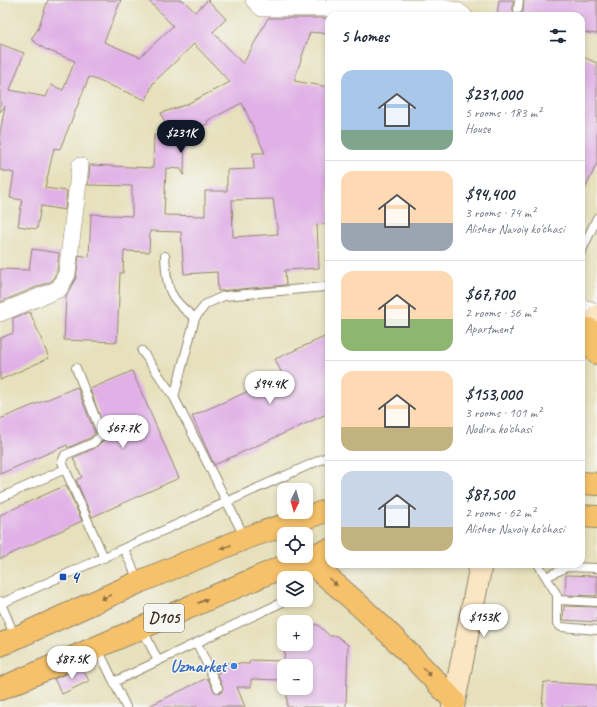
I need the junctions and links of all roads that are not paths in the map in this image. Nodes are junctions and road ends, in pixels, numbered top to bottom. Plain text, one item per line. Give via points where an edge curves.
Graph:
1 (254, 0) edge
2 (348, 4) edge
3 (443, 4) edge
4 (458, 12) edge
5 (80, 166) dead end
6 (597, 218) edge
7 (585, 244) edge
8 (165, 256) dead end
9 (324, 287) dead end
10 (0, 313) edge
11 (585, 314) edge
12 (195, 318) junction
13 (591, 325) edge
14 (142, 351) dead end
15 (597, 353) edge
16 (76, 368) dead end
17 (174, 397) junction
18 (325, 458) edge
19 (64, 470) junction
20 (585, 483) edge
21 (597, 484) edge
22 (0, 498) edge
23 (227, 502) junction
24 (325, 511) edge
25 (585, 516) edge
26 (597, 517) edge
27 (246, 538) junction
28 (124, 549) junction
29 (325, 551) edge
30 (313, 555) edge
31 (104, 558) junction
32 (291, 563) edge
33 (310, 563) edge
34 (480, 568) edge
35 (540, 568) edge
36 (565, 568) edge
37 (585, 568) edge
38 (597, 568) edge
39 (546, 577) junction
40 (139, 582) junction
41 (558, 600) junction
42 (597, 602) edge
43 (0, 603) edge
44 (277, 605) edge
45 (142, 627) junction
46 (597, 630) edge
47 (8, 642) edge
48 (197, 643) junction
49 (97, 646) junction
50 (158, 661) junction
51 (114, 682) junction
52 (218, 688) dead end
53 (0, 689) edge
54 (453, 704) edge
55 (126, 707) edge

1 - 2 street via 262,8
2 - 3 street
3 - 4 street
5 - 10 street via 67,274 58,289
6 - 7 lane
8 - 12 lane via 166,280 170,294 182,309
9 - 12 lane via 224,296 206,304
11 - 13 street
12 - 17 lane
13 - 15 main road
14 - 17 lane
16 - 19 lane via 102,435 65,455 62,462
17 - 23 lane
18 - 23 lane
19 - 22 lane
19 - 31 lane
20 - 21 main road
23 - 27 lane
23 - 28 lane
24 - 27 main road, D105
25 - 26 main road
27 -> 40 main road, D105
28 - 31 lane
28 - 40 lane
29 - 30 main road, D105
31 - 43 lane
45 -> 32 main road, D105
33 -> 54 main road via 402,644
34 - 54 main road
35 - 39 lane
36 - 39 lane
37 - 38 lane
39 - 41 lane via 555,589
40 -> 47 main road, D105
41 - 42 lane
41 - 46 lane via 557,623 561,627
43 - 47 lane
44 - 48 lane
45 - 49 main road, D105
45 - 50 lane
48 - 50 lane
48 - 52 lane
49 - 51 lane
49 - 53 main road, D105
50 - 51 lane
51 - 55 lane

